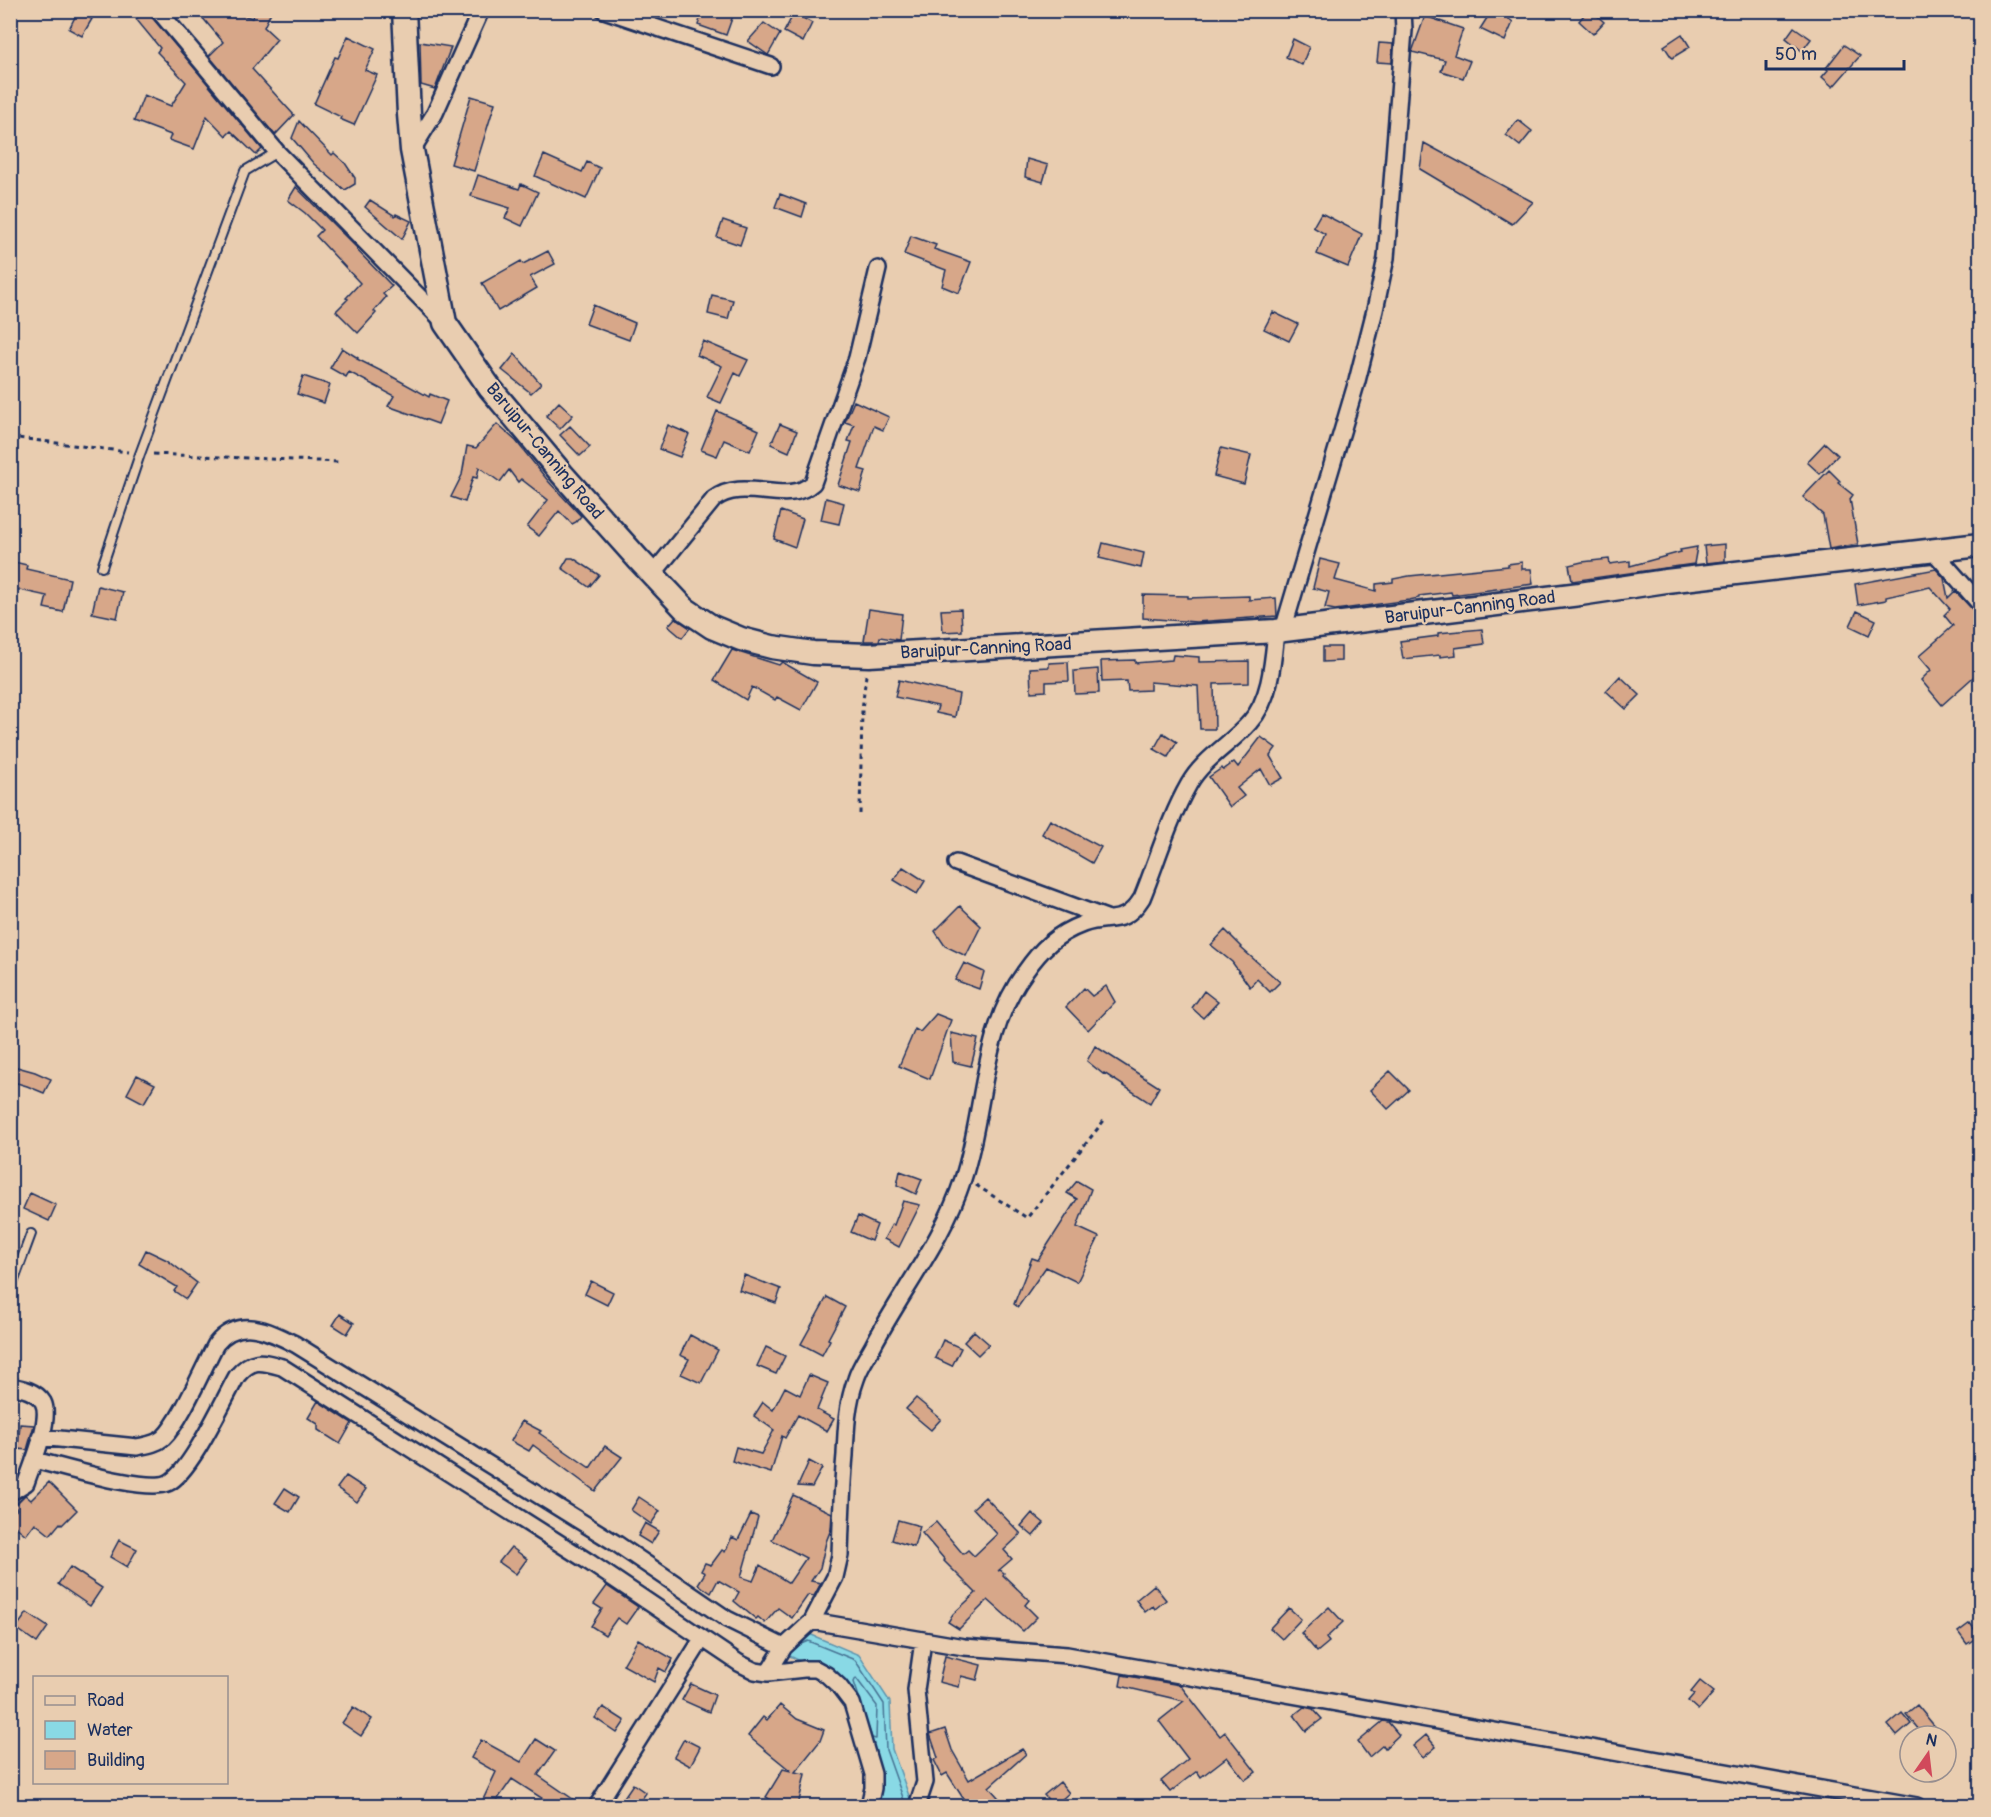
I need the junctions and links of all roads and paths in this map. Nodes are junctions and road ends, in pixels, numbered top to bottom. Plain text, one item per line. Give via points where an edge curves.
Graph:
1 (158, 10) edge
2 (404, 10) edge
3 (481, 10) edge
4 (604, 10) edge
5 (1403, 10) edge
6 (771, 66) dead end
7 (412, 150) junction
8 (277, 152) junction
9 (878, 270) dead end
10 (445, 323) junction
11 (10, 437) edge
12 (140, 454) junction
13 (340, 462) dead end
14 (1980, 545) edge
15 (1934, 552) junction
16 (102, 567) dead end
17 (652, 574) junction
18 (1980, 604) edge
19 (1279, 631) junction
20 (868, 655) junction
21 (860, 814) dead end
22 (956, 863) dead end
23 (1112, 920) junction
24 (1106, 1118) dead end
25 (964, 1178) junction
26 (31, 1234) dead end
27 (10, 1291) edge
28 (10, 1386) edge
29 (40, 1437) junction
30 (34, 1460) junction
31 (10, 1493) edge
32 (812, 1621) junction
33 (702, 1639) junction
34 (923, 1641) junction
35 (784, 1647) junction
36 (768, 1673) junction
37 (597, 1806) edge
38 (869, 1806) edge
39 (917, 1806) edge
40 (1917, 1806) edge

1 - 8 street
2 - 7 main road, Baruipur-Canning Road
3 - 7 street via 435,113
4 - 6 street
5 - 19 street via 1386,258 1376,310
7 - 10 main road, Baruipur-Canning Road
8 - 10 street
8 - 12 lane via 245,171
9 - 17 street via 857,358 813,483 802,492 740,489 721,493
10 - 17 main road, Baruipur-Canning Road via 490,388
11 - 12 path
12 - 13 path
12 - 16 lane
14 - 15 main road, Baruipur-Canning Road
15 - 18 street
15 - 19 main road, Baruipur-Canning Road via 1666,581
17 - 20 main road, Baruipur-Canning Road via 685,609 712,627 741,639 813,653
19 - 20 main road, Baruipur-Canning Road
19 - 23 street via 1260,706 1251,722 1190,783 1142,898 1135,909
20 - 21 path via 862,710
22 - 23 street
23 - 25 street via 1086,922 1043,947 1007,999 989,1053
24 - 25 path via 1027,1218
25 - 32 street via 951,1213 856,1376 847,1417 840,1555 835,1577
26 - 27 lane
28 - 29 street via 28,1390 42,1401 46,1414
29 - 30 street
29 - 35 street via 136,1447 162,1439 224,1334 238,1328 256,1328 295,1344 617,1544 727,1619
30 - 31 street via 26,1483
30 - 33 street via 133,1483 167,1483 179,1475 196,1451 244,1367 252,1362 265,1362 282,1367 589,1562
32 - 34 street
32 - 35 street
33 - 36 street via 739,1663
33 - 37 street
34 - 39 street via 916,1690 925,1782
34 - 40 street via 1078,1657
35 - 36 street
36 - 38 street via 816,1670 827,1675 852,1703 873,1774

